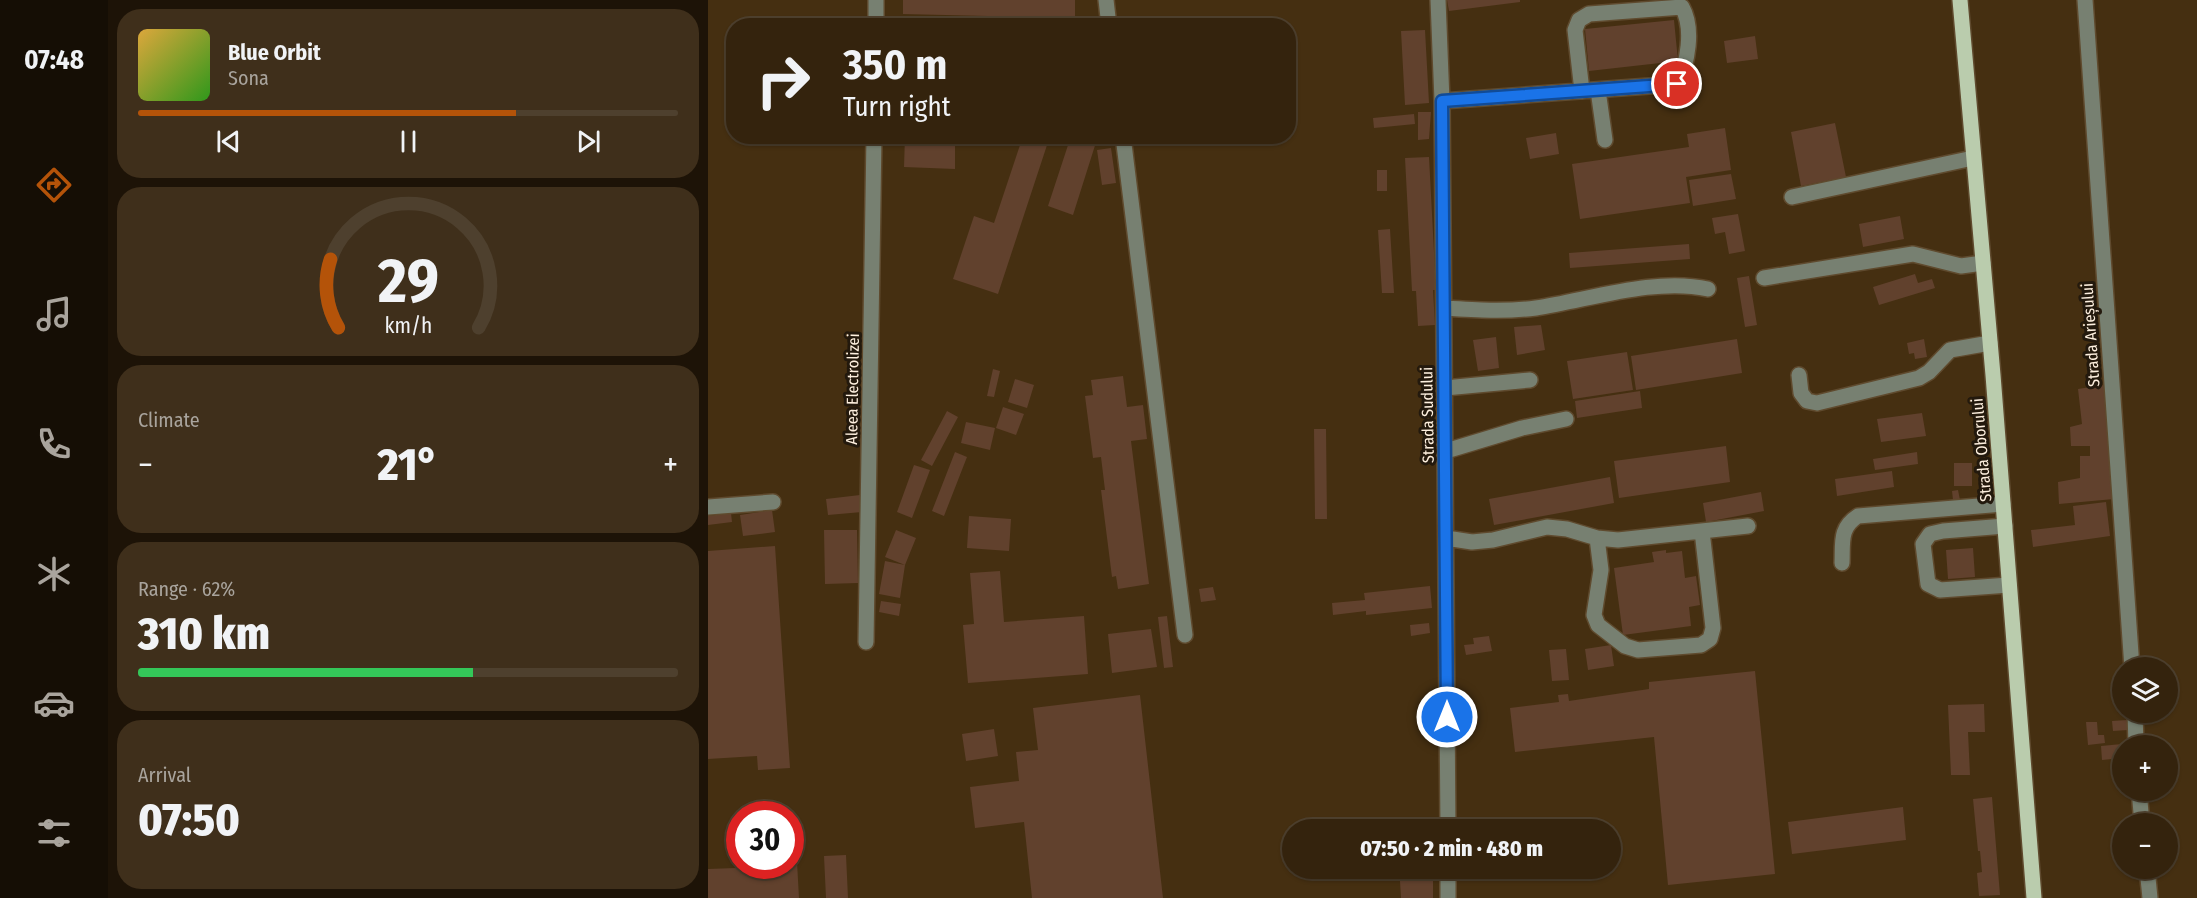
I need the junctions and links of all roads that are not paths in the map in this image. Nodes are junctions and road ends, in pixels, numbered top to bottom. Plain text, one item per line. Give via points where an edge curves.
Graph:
1 (876, 0) edge
2 (1106, 0) edge
3 (1438, 0) edge
4 (1960, 0) edge
5 (2085, 0) edge
6 (876, 18) edge
7 (1108, 18) edge
8 (1598, 90) junction
9 (1582, 91) junction
10 (1442, 101) junction
11 (1605, 140) dead end
12 (874, 144) edge
13 (1124, 144) edge
14 (1973, 158) junction
15 (1792, 197) dead end
16 (1983, 263) junction
17 (1764, 278) dead end
18 (1708, 289) dead end
19 (1444, 308) junction
20 (1990, 343) junction
21 (1799, 375) dead end
22 (1530, 380) dead end
23 (1445, 388) junction
24 (1566, 419) dead end
25 (1446, 451) junction
26 (772, 502) dead end
27 (2003, 504) junction
28 (708, 507) edge
29 (1748, 526) dead end
30 (2005, 526) junction
31 (1702, 531) junction
32 (1446, 538) junction
33 (1597, 538) junction
34 (1842, 563) dead end
35 (2009, 585) junction
36 (1185, 635) dead end
37 (866, 642) dead end
38 (2131, 657) edge
39 (1448, 819) edge
40 (1448, 879) edge
41 (2148, 879) edge
42 (1448, 898) edge
43 (2034, 898) edge
44 (2150, 898) edge

1 - 6 street
2 - 7 street
3 - 10 street, Strada Sudului
4 - 14 main road, Strada Oborului
5 - 38 street, Strada Arieșului
8 - 9 street
8 - 9 street via 1677,84 1688,55 1686,14 1682,7 1588,14 1579,20 1575,30
8 - 11 street
9 - 10 street
10 - 19 street, Strada Sudului
12 - 37 street, Aleea Electrolizei
13 - 36 street
14 - 15 street
14 - 16 main road, Strada Oborului
16 - 17 street via 1961,266 1913,254
16 - 20 main road, Strada Oborului
18 - 19 street via 1666,285 1534,308
19 - 23 street, Strada Sudului
20 - 21 street via 1950,350 1919,378 1817,403 1807,401 1801,393
20 - 27 main road, Strada Oborului
22 - 23 street
23 - 25 street, Strada Sudului
24 - 25 street
25 - 32 street, Strada Sudului
26 - 28 street
27 - 30 main road, Strada Oborului
27 - 34 street via 1858,516 1849,522 1843,535
29 - 31 street
30 - 35 main road, Strada Oborului
30 - 35 street via 1943,531 1930,534 1923,544 1928,584 1940,590
31 - 33 street via 1618,540
31 - 33 street via 1713,628 1710,639 1701,645 1638,650 1608,634 1594,615 1601,570
32 - 33 street via 1493,540 1547,527
32 - 39 street, Strada Sudului
35 - 43 main road, Strada Oborului
40 - 42 street
41 - 44 street

